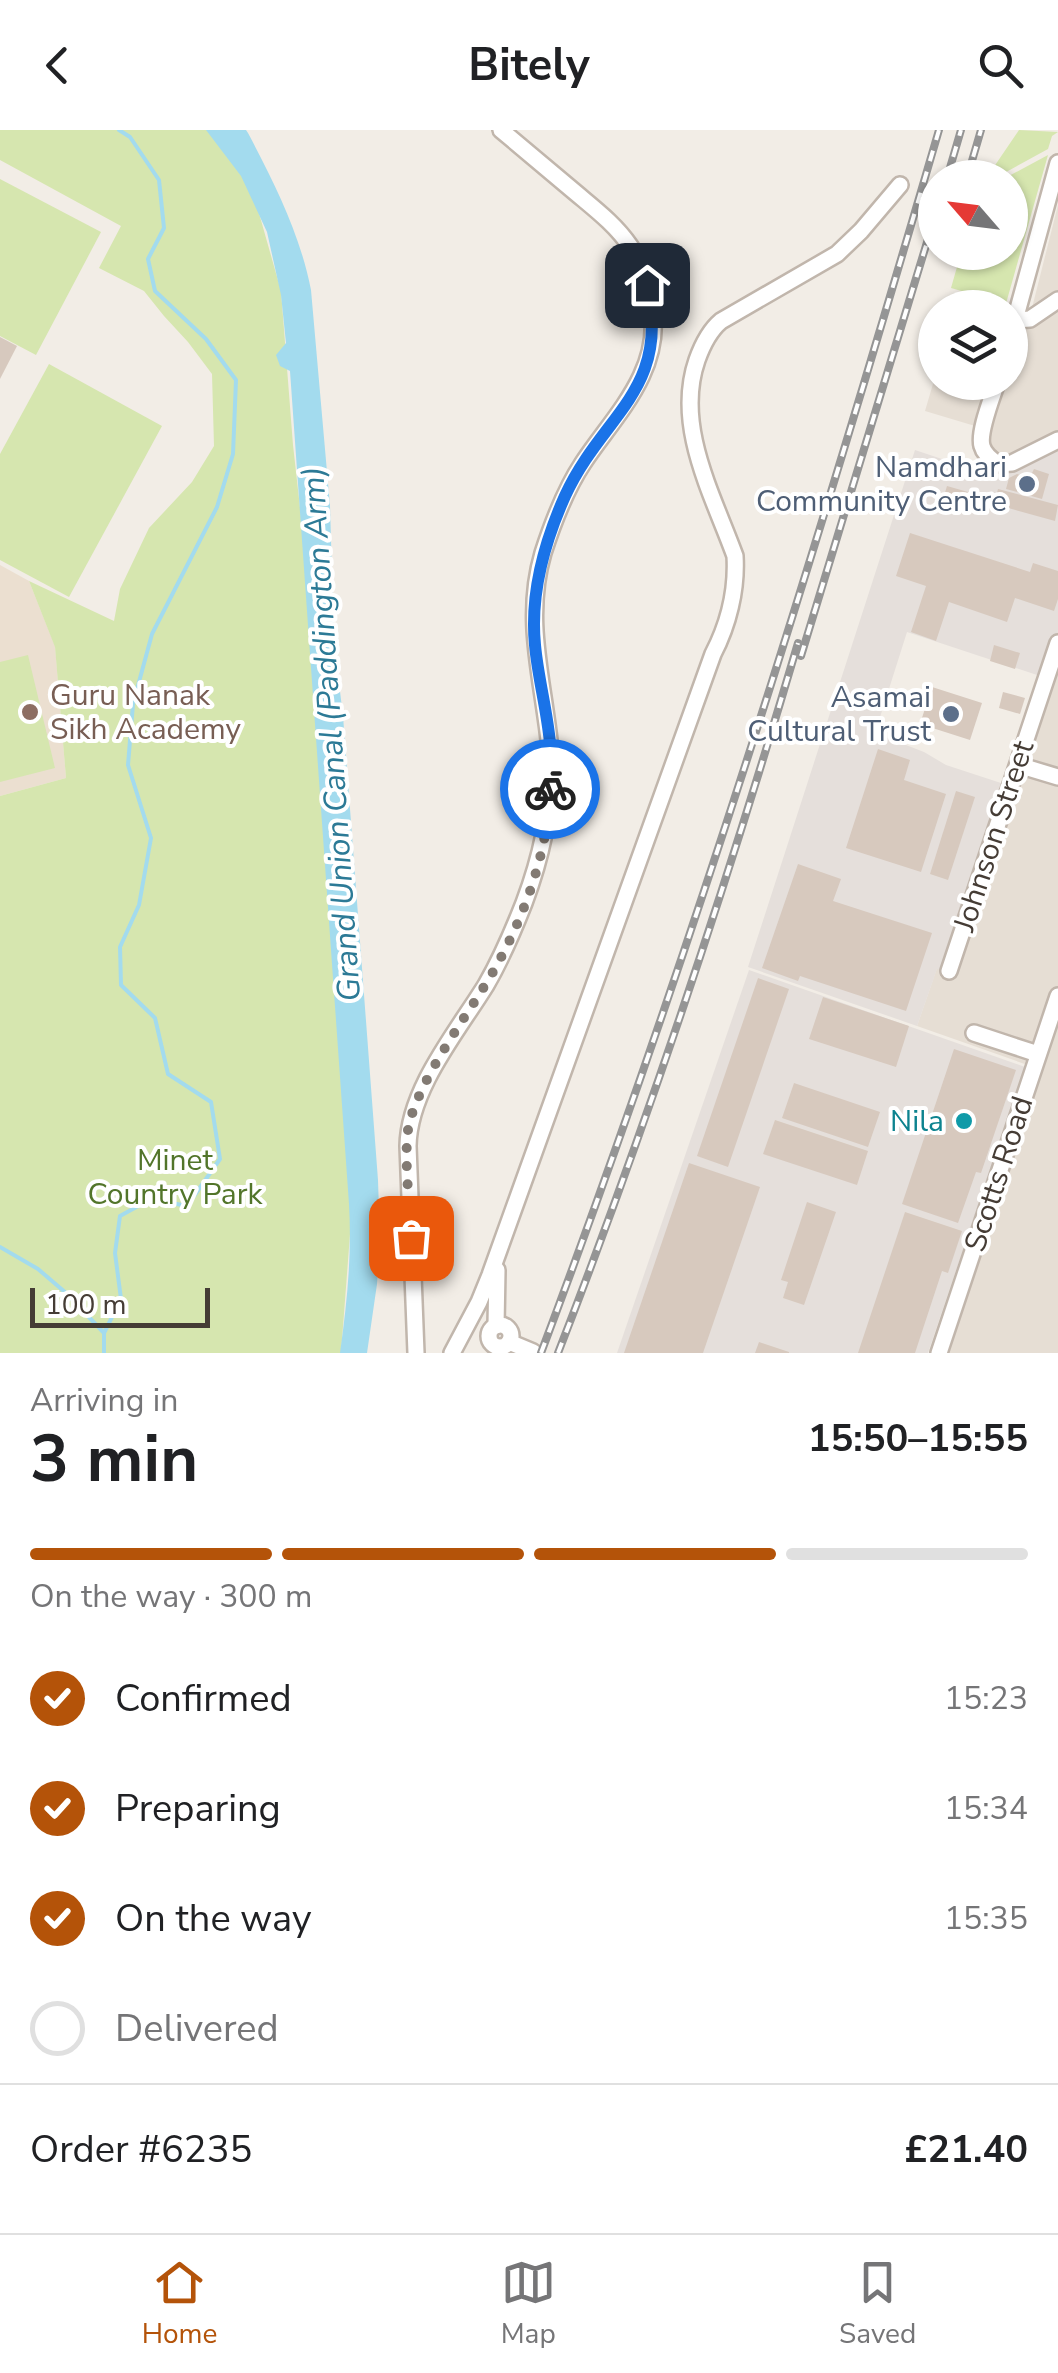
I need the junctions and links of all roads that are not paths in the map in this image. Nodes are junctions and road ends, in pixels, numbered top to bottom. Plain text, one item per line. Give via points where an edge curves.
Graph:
1 (501, 130) edge
2 (1058, 163) edge
3 (900, 185) dead end
4 (1023, 290) edge
5 (1058, 300) edge
6 (1028, 319) edge
7 (992, 400) edge
8 (1058, 440) edge
9 (1058, 643) edge
10 (1018, 765) junction
11 (1058, 777) edge
12 (949, 971) dead end
13 (1058, 996) edge
14 (974, 1032) dead end
15 (1038, 1054) junction
16 (495, 1258) junction
17 (497, 1346) edge
18 (533, 1352) edge
19 (416, 1353) edge
20 (452, 1353) edge
21 (939, 1353) edge

1 - 19 street via 622,235 647,285 653,334 638,386 572,483 542,556 534,641 550,741 550,794 534,878 502,954 410,1122
2 - 4 street
3 - 16 street via 837,254 721,321 700,351 690,414 735,556 726,625
5 - 6 street
7 - 8 street via 982,447 998,464
9 - 10 street, Johnson Street
10 - 11 street
10 - 12 street, Johnson Street
13 - 15 street, Scotts Road
14 - 15 street
15 - 21 street, Scotts Road
16 - 17 street via 496,1326 511,1336
16 - 20 street
17 - 18 street

